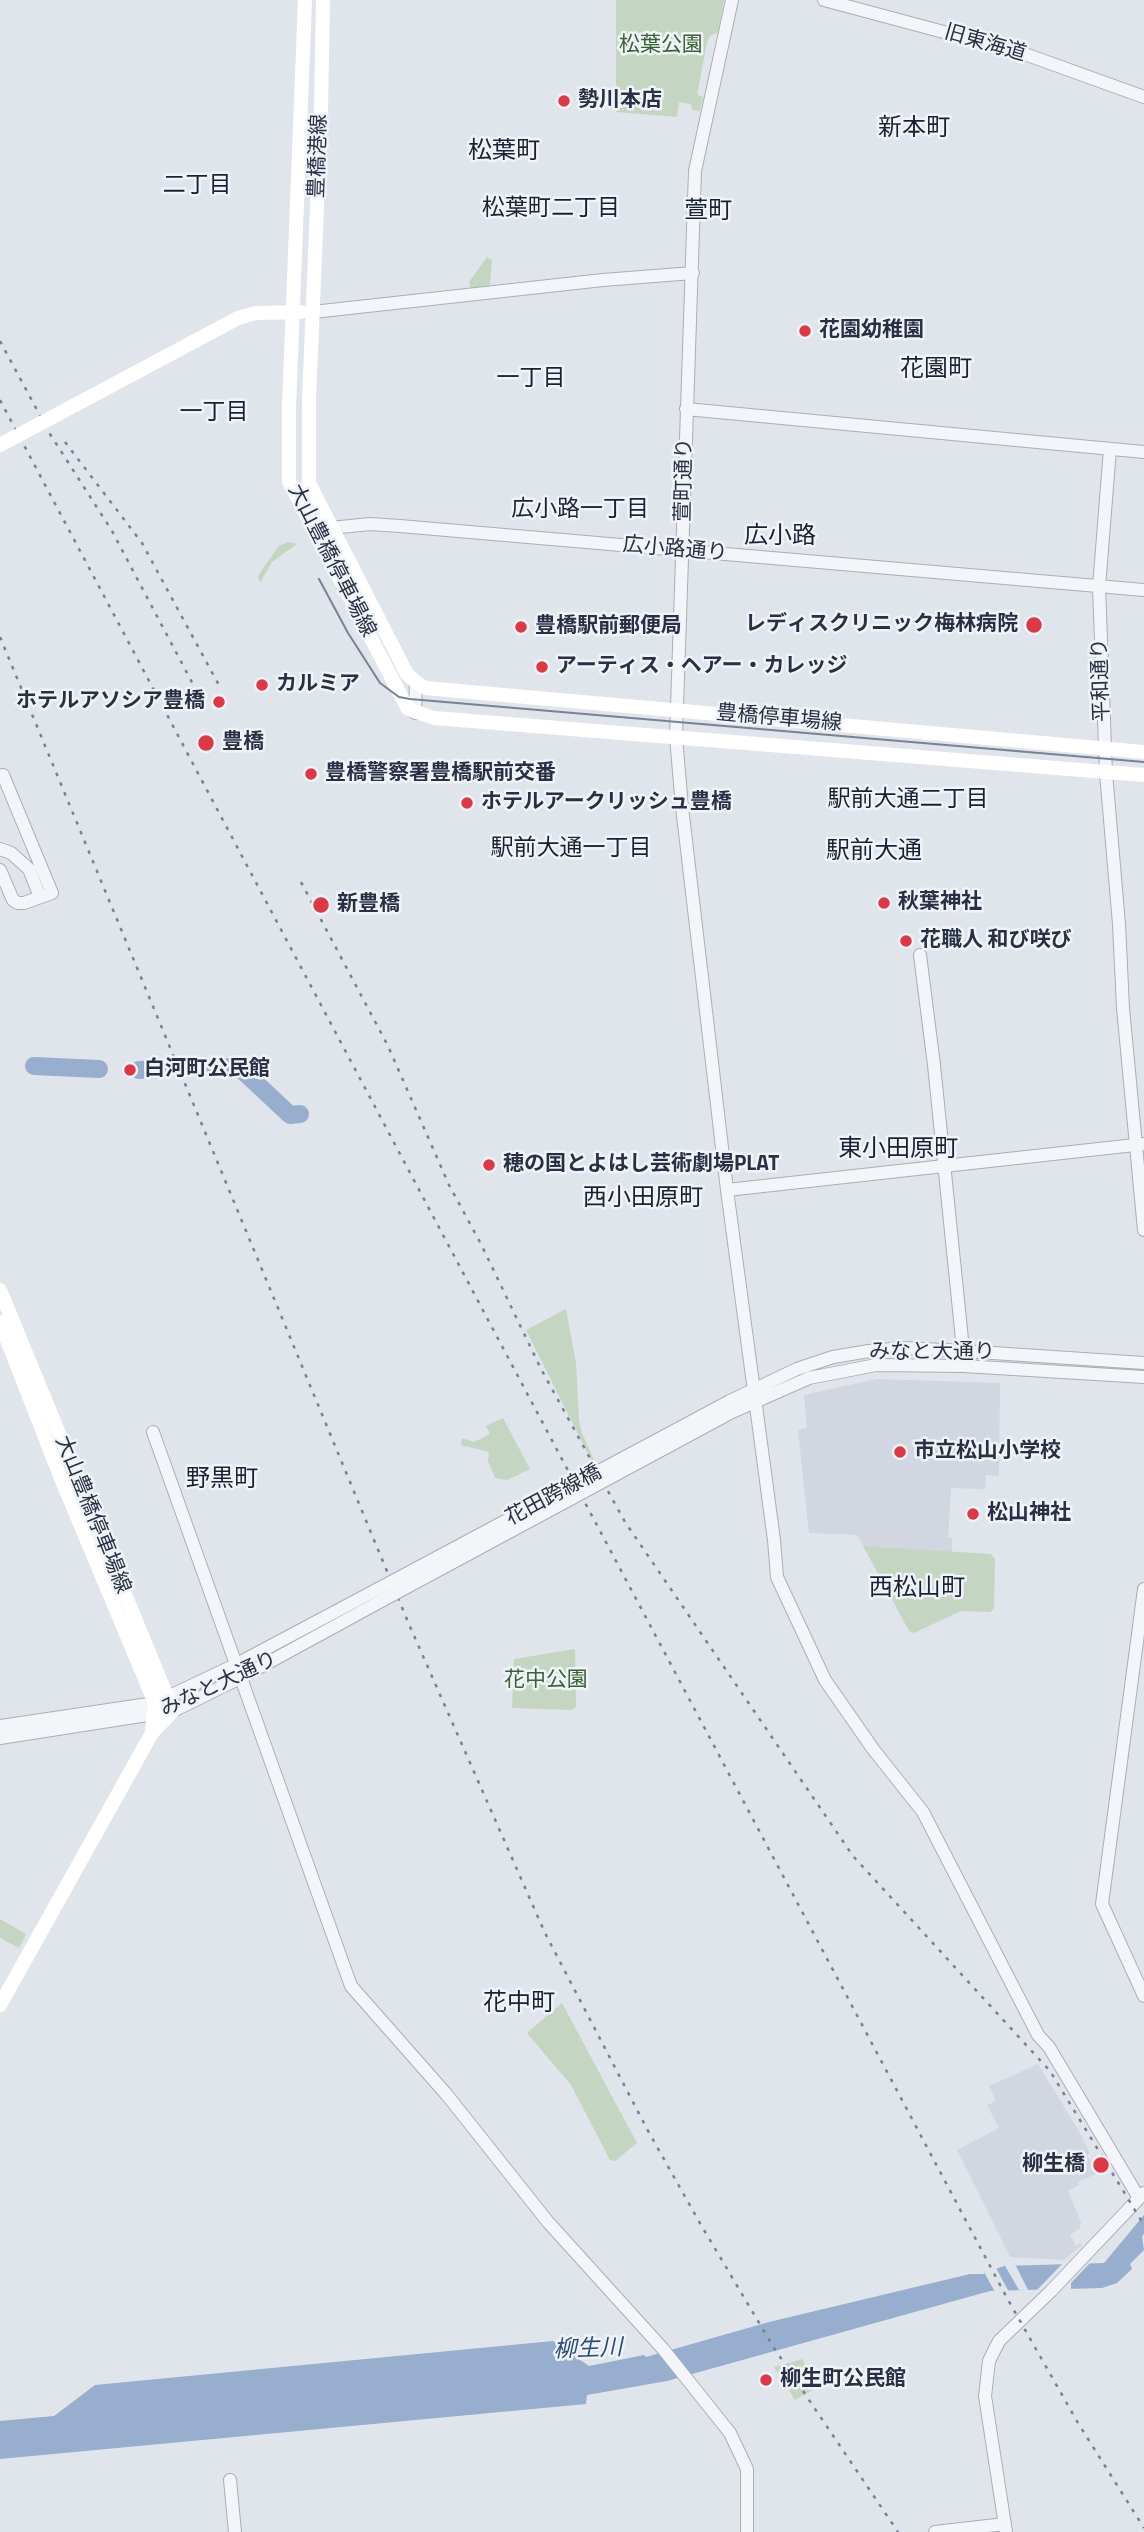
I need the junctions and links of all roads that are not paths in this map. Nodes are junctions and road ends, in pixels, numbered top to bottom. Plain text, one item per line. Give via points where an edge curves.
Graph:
1 (305, 0) edge
2 (323, 0) edge
3 (732, 0) edge
4 (824, 0) edge
5 (1144, 97) edge
6 (693, 273) junction
7 (294, 312) junction
8 (313, 313) junction
9 (686, 410) junction
10 (0, 445) edge
11 (1110, 449) junction
12 (1144, 452) edge
13 (331, 527) junction
14 (683, 551) junction
15 (1099, 586) junction
16 (1144, 590) edge
17 (416, 682) junction
18 (677, 709) junction
19 (415, 713) junction
20 (676, 737) junction
21 (1105, 750) junction
22 (1144, 752) edge
23 (1106, 772) junction
24 (1144, 775) edge
25 (1, 776) edge
26 (6, 851) edge
27 (0, 862) edge
28 (0, 870) edge
29 (40, 897) junction
30 (920, 955) dead end
31 (1140, 1145) edge
32 (944, 1166) junction
33 (727, 1190) junction
34 (1144, 1230) edge
35 (0, 1290) edge
36 (0, 1321) edge
37 (963, 1350) junction
38 (1144, 1363) edge
39 (964, 1366) junction
40 (1144, 1377) edge
41 (754, 1395) junction
42 (731, 1407) joint
43 (153, 1432) dead end
44 (1144, 1589) edge
45 (380, 1595) junction
46 (1142, 1628) edge
47 (235, 1665) junction
48 (240, 1678) junction
49 (163, 1707) junction
50 (0, 1726) edge
51 (0, 1738) edge
52 (1144, 1996) edge
53 (0, 2005) edge
54 (1141, 2195) edge
55 (230, 2480) dead end
56 (1005, 2528) edge
57 (235, 2532) edge
58 (747, 2532) edge
59 (935, 2532) edge

1 - 7 main road, 豊橋港線
2 - 8 main road, 豊橋港線
3 - 6 street, 萱町通り via 695,172
4 - 5 street, 旧東海道 via 1022,53
6 - 8 street
6 - 9 street, 萱町通り
7 - 8 main road
7 - 10 main road, bridge via 238,318
7 - 19 main road, 大山豊橋停車場線 via 289,482 405,706
8 - 13 main road, 大山豊橋停車場線 via 309,483
9 - 11 street
9 - 14 street, 萱町通り
11 - 12 street
11 - 15 street, 平和通り
13 - 14 street, 広小路通り via 390,525
13 - 17 main road, 大山豊橋停車場線 via 407,674
14 - 15 street, 広小路通り
14 - 18 street, 萱町通り
15 - 16 street, 広小路通り
15 - 21 street, 平和通り
17 - 18 main road, 豊橋停車場線 via 425,688
17 - 19 street
18 - 20 street, 萱町通り
18 - 21 main road, 豊橋停車場線
19 - 20 main road, 豊橋停車場線
20 - 23 main road, 豊橋停車場線
20 - 33 street, 萱町通り
21 - 22 main road, 豊橋停車場線
21 - 23 street, 平和通り
23 - 24 main road, 豊橋停車場線
23 - 31 street, 平和通り via 1123,1008
25 - 29 street via 52,893
26 - 27 street
26 - 29 street via 29,869
28 - 29 street via 13,900 24,903
30 - 32 street
31 - 32 street
31 - 34 street, 平和通り
32 - 33 street
32 - 37 street
33 - 41 street, 萱町通り
35 - 49 main road, 大山豊橋停車場線
36 - 49 main road, 大山豊橋停車場線 via 60,1476
37 - 38 street, みなと大通り
37 - 39 street
37 - 41 street, みなと大通り via 904,1348 834,1357 797,1369
39 - 40 street, みなと大通り
39 - 41 street, みなと大通り via 876,1365
41 - 42 street, みなと大通り
41 - 54 street, 萱町通り via 777,1577 825,1680 923,1812 1038,2035
42 - 45 street, 花田跨線橋, bridge
43 - 47 street
44 - 46 street
45 - 47 street, みなと大通り
45 - 48 street, みなと大通り
46 - 52 street via 1102,1904
47 - 48 street
47 - 49 street, みなと大通り
48 - 49 street, みなと大通り
48 - 58 street via 351,1986 730,2433 747,2469
49 - 50 street, みなと大通り
49 - 51 street, みなと大通り
49 - 53 main road
54 - 56 street via 999,2341 986,2368 986,2407
55 - 57 street
56 - 59 street

